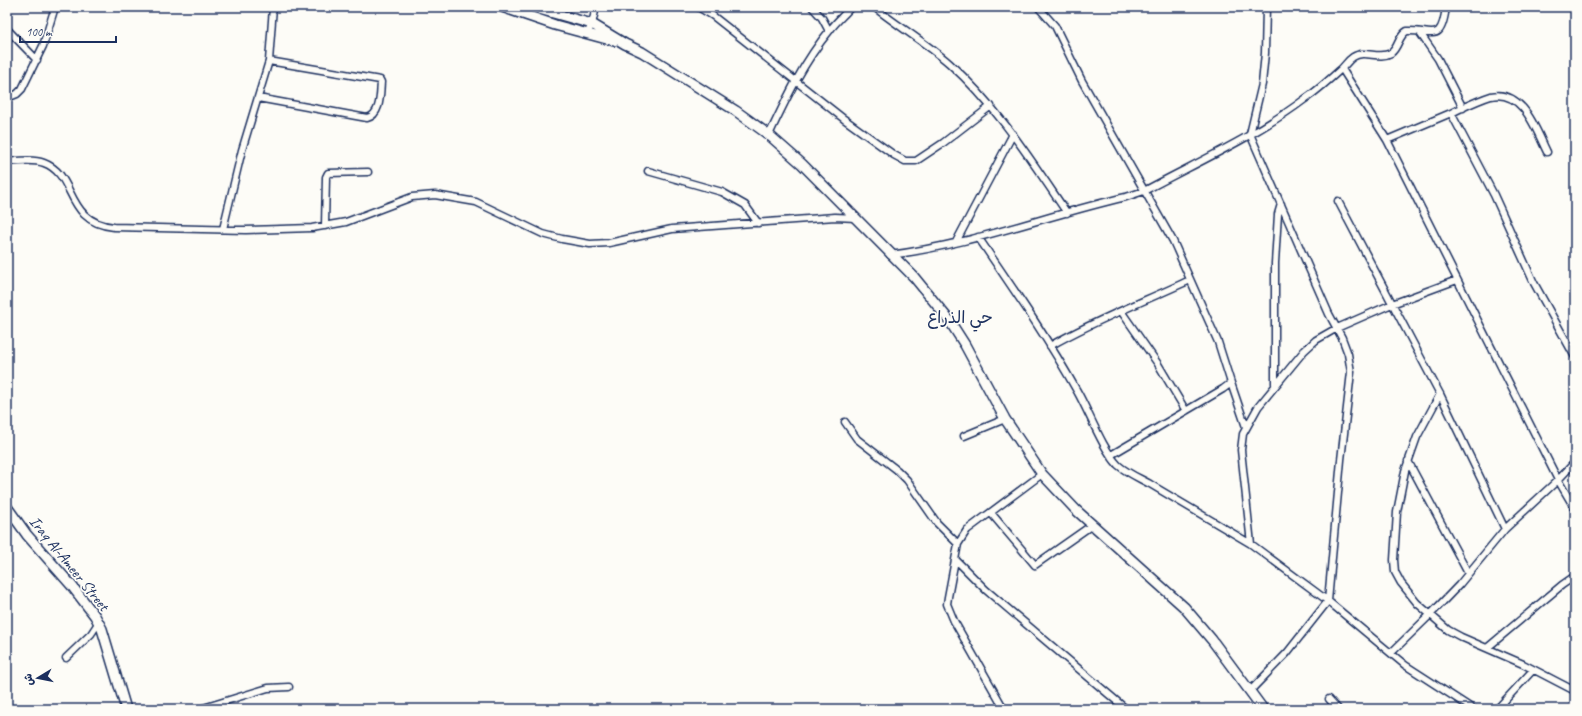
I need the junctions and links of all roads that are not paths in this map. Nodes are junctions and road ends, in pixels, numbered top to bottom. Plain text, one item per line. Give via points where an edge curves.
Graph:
1 (55, 7) edge
2 (273, 7) edge
3 (502, 7) edge
4 (532, 7) edge
5 (596, 7) edge
6 (698, 7) edge
7 (812, 7) edge
8 (851, 7) edge
9 (874, 7) edge
10 (1038, 7) edge
11 (1266, 7) edge
12 (1446, 7) edge
13 (1044, 10) edge
14 (592, 24) junction
15 (7, 29) edge
16 (829, 31) junction
17 (1420, 33) junction
18 (587, 34) junction
19 (625, 44) junction
20 (37, 60) junction
21 (269, 61) junction
22 (1342, 68) junction
23 (796, 82) junction
24 (7, 98) edge
25 (258, 98) junction
26 (991, 106) junction
27 (1463, 108) junction
28 (1451, 113) junction
29 (1013, 134) junction
30 (1250, 134) junction
31 (769, 135) junction
32 (1387, 140) junction
33 (1547, 152) dead end
34 (7, 162) edge
35 (648, 171) dead end
36 (368, 172) dead end
37 (1144, 191) junction
38 (1338, 201) dead end
39 (1281, 204) junction
40 (1067, 213) junction
41 (856, 218) junction
42 (758, 223) junction
43 (325, 226) junction
44 (222, 229) junction
45 (978, 237) junction
46 (956, 242) junction
47 (890, 255) junction
48 (1190, 280) junction
49 (1457, 280) junction
50 (1392, 304) junction
51 (1121, 311) junction
52 (1337, 328) junction
53 (1050, 346) junction
54 (1575, 357) edge
55 (1231, 383) junction
56 (1275, 384) junction
57 (1440, 394) junction
58 (1186, 411) junction
59 (1005, 418) junction
60 (845, 422) dead end
61 (1246, 427) junction
62 (964, 436) dead end
63 (1111, 455) junction
64 (1408, 461) junction
65 (1575, 462) edge
66 (1042, 474) junction
67 (1558, 480) junction
68 (7, 508) edge
69 (1575, 509) edge
70 (991, 513) junction
71 (1092, 525) junction
72 (1505, 529) junction
73 (958, 544) junction
74 (1251, 544) junction
75 (956, 560) junction
76 (1468, 573) junction
77 (1575, 576) edge
78 (1328, 601) junction
79 (1430, 615) junction
80 (99, 622) junction
81 (1487, 648) junction
82 (1391, 653) junction
83 (66, 658) dead end
84 (1533, 670) junction
85 (289, 687) dead end
86 (1250, 691) junction
87 (1575, 691) edge
88 (1329, 699) dead end
89 (126, 709) edge
90 (200, 709) edge
91 (1004, 709) edge
92 (1126, 709) edge
93 (1263, 709) edge
94 (1338, 709) edge
95 (1473, 709) edge
96 (1497, 709) edge

1 - 20 street
2 - 21 street
3 - 18 main road
4 - 14 main road
5 - 14 street
6 - 23 street
7 - 16 street
8 - 16 street
9 - 26 street via 948,63
10 - 13 street
11 - 30 street via 1262,84
12 - 17 street via 1438,32
13 - 37 street
14 - 18 street
14 - 19 main road
15 - 20 street
16 - 23 street
17 - 22 street via 1407,31 1390,53 1379,56 1359,54 1347,61
17 - 27 street via 1441,64
18 - 19 main road
19 - 31 main road via 689,80
20 - 24 street via 22,89
21 - 25 street
21 - 25 street via 380,80 376,113 367,118
22 - 30 street via 1306,99
22 - 32 street
23 - 26 street via 894,155 911,162 942,144
23 - 31 street
25 - 44 street
26 - 29 street
27 - 28 street
27 - 33 street via 1491,96 1510,97 1525,110
28 - 32 street
28 - 54 street via 1494,195 1534,283
29 - 40 street
29 - 46 street
30 - 37 street
30 - 39 street
31 - 41 main road
32 - 49 street
34 - 44 street via 36,161 50,166 62,178 81,212 98,224 125,228
35 - 42 street via 722,192 745,205
36 - 43 street via 328,173
37 - 40 street
37 - 48 street via 1173,241
38 - 50 street
39 - 52 street
39 - 56 street via 1275,263
40 - 45 street
41 - 42 street via 835,217
41 - 47 main road
42 - 43 street via 672,228 609,243 590,244 543,234 476,202 435,195 412,197 346,222
43 - 44 street via 294,229
45 - 46 street
45 - 53 street
46 - 47 street
47 - 59 main road via 914,277 949,320
48 - 51 street
48 - 55 street via 1218,342
49 - 50 street
49 - 67 street
50 - 52 street
50 - 57 street
51 - 53 street via 1094,322
51 - 58 street via 1158,364
52 - 56 street via 1316,340
52 - 78 street via 1348,354 1351,372
53 - 63 street
55 - 58 street
55 - 61 street
56 - 61 street
57 - 64 street via 1417,437
57 - 72 street
58 - 63 street
59 - 62 street
59 - 66 main road
60 - 73 street via 857,439 907,480 937,523
61 - 74 street via 1241,450
63 - 74 street via 1119,466 1133,475
64 - 76 street
64 - 79 street via 1397,512 1395,572 1408,593
65 - 67 street
66 - 70 street
66 - 71 main road
67 - 69 street
67 - 72 street
68 - 80 main road, Iraq Al-Ameer Street via 88,605
70 - 71 street via 1035,565
70 - 73 street via 967,530
71 - 86 main road via 1184,607
72 - 76 street
73 - 75 street
74 - 78 street
75 - 91 street via 947,604 949,611
75 - 92 street via 986,590
76 - 79 street
77 - 81 street
78 - 82 street
78 - 86 street via 1287,654
79 - 81 street via 1448,630
79 - 82 street
80 - 83 street via 91,634
80 - 89 main road, Iraq Al-Ameer Street
81 - 84 street
82 - 95 street via 1405,665
84 - 87 street
84 - 96 street
85 - 90 street via 268,688
86 - 93 main road
88 - 94 street

